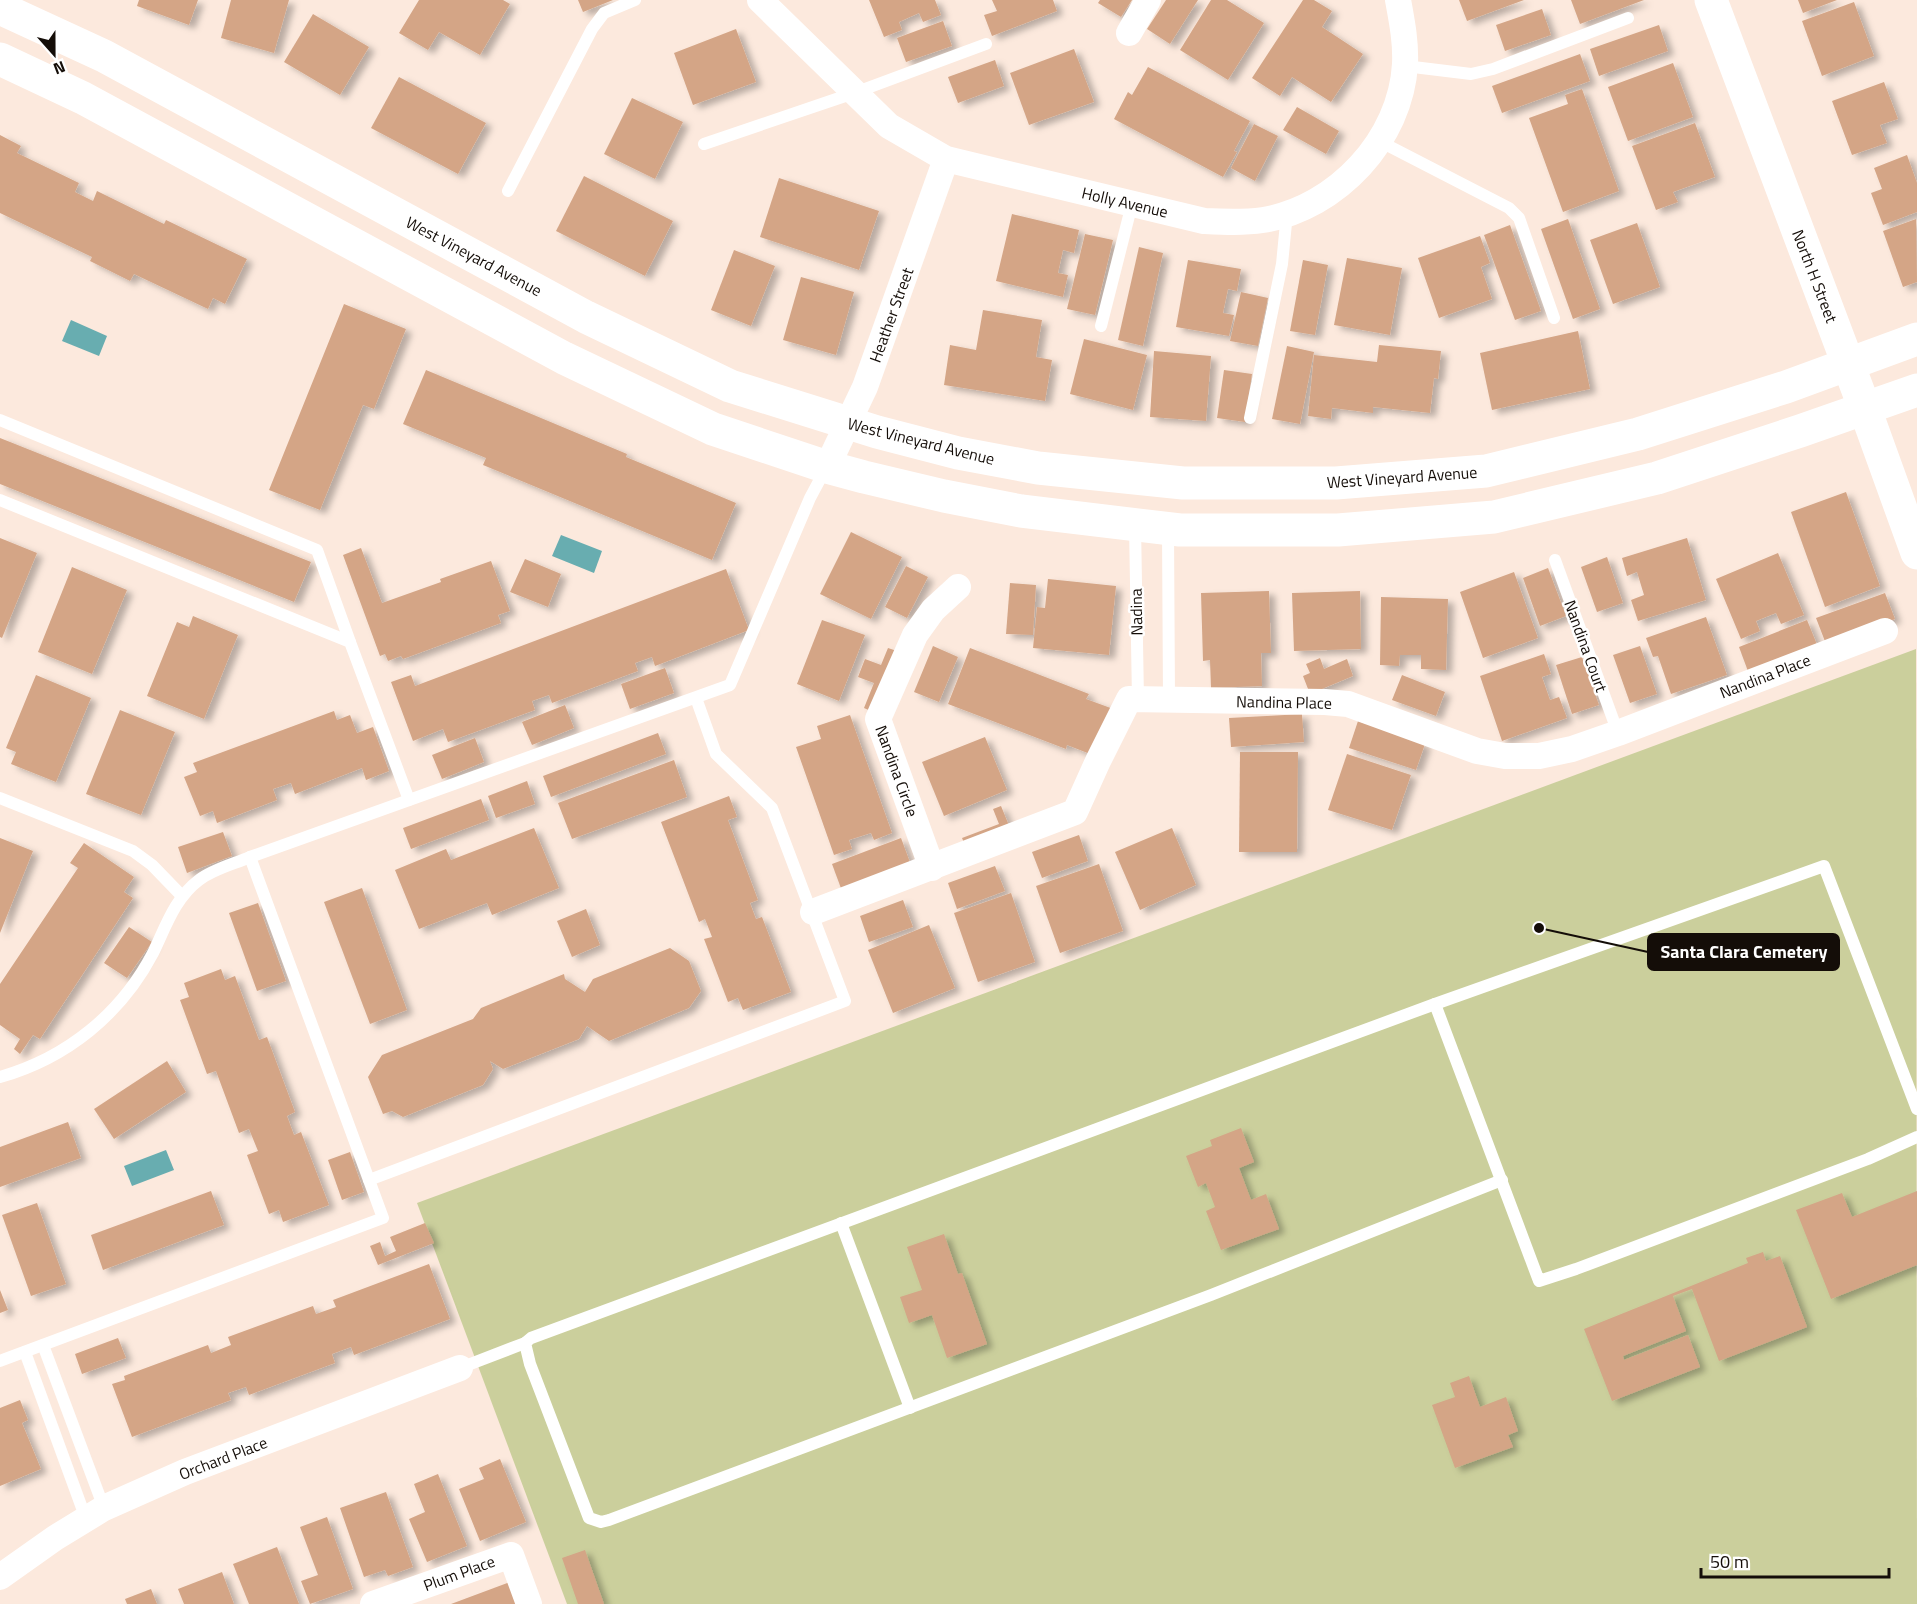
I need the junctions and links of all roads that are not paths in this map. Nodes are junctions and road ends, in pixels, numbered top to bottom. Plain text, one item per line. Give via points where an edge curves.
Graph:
1 (635, 0) edge
2 (760, 0) edge
3 (1148, 0) edge
4 (1398, 0) edge
5 (1710, 0) edge
6 (0, 8) edge
7 (1628, 18) dead end
8 (1129, 33) dead end
9 (986, 44) dead end
10 (0, 59) edge
11 (1405, 66) junction
12 (854, 93) junction
13 (1378, 141) junction
14 (704, 144) dead end
15 (946, 159) junction
16 (508, 191) dead end
17 (1132, 204) junction
18 (1287, 213) junction
19 (1554, 318) dead end
20 (1101, 326) dead end
21 (1917, 339) edge
22 (1849, 365) junction
23 (1917, 390) edge
24 (1865, 409) junction
25 (1250, 418) dead end
26 (0, 420) edge
27 (847, 424) junction
28 (826, 467) junction
29 (0, 500) edge
30 (1135, 524) junction
31 (1168, 528) junction
32 (1917, 553) edge
33 (1555, 560) dead end
34 (957, 587) dead end
35 (1885, 631) dead end
36 (351, 642) junction
37 (696, 699) junction
38 (1138, 700) junction
39 (1169, 700) junction
40 (1618, 733) junction
41 (0, 798) edge
42 (409, 800) junction
43 (250, 857) junction
44 (932, 868) junction
45 (182, 896) junction
46 (813, 912) junction
47 (1435, 1004) junction
48 (0, 1077) edge
49 (1917, 1109) edge
50 (1917, 1137) edge
51 (369, 1180) junction
52 (1502, 1180) junction
53 (841, 1223) junction
54 (525, 1343) junction
55 (43, 1345) junction
56 (25, 1352) junction
57 (0, 1361) edge
58 (460, 1368) joint
59 (910, 1408) junction
60 (95, 1514) junction
61 (0, 1577) edge
62 (374, 1604) edge
63 (530, 1604) edge

1 - 16 lane via 604,13 592,29
2 - 12 street, Holly Avenue
3 - 8 street
4 - 11 street, Holly Avenue
5 - 22 main road, North H Street
6 - 27 main road, West Vineyard Avenue via 104,56 586,316 730,386
7 - 11 lane via 1471,74
9 - 12 lane
10 - 28 main road via 83,98 564,358 713,429
11 - 13 street, Holly Avenue via 1398,99
12 - 14 lane
12 - 15 street, Holly Avenue via 889,126
13 - 18 street, Holly Avenue via 1347,180 1324,197
13 - 19 lane via 1509,208 1519,218
15 - 17 street, Holly Avenue
15 - 27 street, Heather Street via 866,387
17 - 18 street, Holly Avenue via 1204,221 1266,219
17 - 20 lane
18 - 25 lane via 1282,264
21 - 22 main road, West Vineyard Avenue
22 - 24 main road, North H Street
22 - 27 main road, West Vineyard Avenue via 1638,434 1486,471 1336,483 1184,483 1038,468 958,453
23 - 24 main road
24 - 31 main road via 1657,478 1494,517 1338,530
24 - 32 main road, North H Street
26 - 36 lane via 317,550
27 - 28 street, Heather Street
28 - 30 main road via 1021,511
28 - 37 lane via 730,685
29 - 36 lane
30 - 31 main road
30 - 38 lane, Nadina
31 - 39 lane, Nadina
33 - 40 lane, Nandina Court
34 - 44 street, Nandina Circle via 915,635 878,719
35 - 40 street, Nandina Place
36 - 42 lane
37 - 42 lane
37 - 46 lane via 716,754 772,808
38 - 39 street, Nandina Place
38 - 44 street via 1129,699 1075,813
39 - 40 street, Nandina Place via 1348,704 1477,751 1505,756 1539,756
41 - 45 lane via 133,851
42 - 43 lane
43 - 45 lane via 201,878
43 - 51 lane
44 - 46 street
45 - 48 lane via 139,978 102,1022 55,1055
46 - 51 lane via 845,1001
47 - 49 lane via 1824,866
47 - 52 lane
47 - 53 lane
50 - 52 lane via 1868,1159 1539,1281
51 - 55 lane via 383,1218
52 - 59 lane
53 - 54 lane
53 - 59 lane
54 - 58 lane
54 - 59 lane via 587,1513 595,1521 618,1518
55 - 56 lane
55 - 60 lane
56 - 57 lane
56 - 60 lane
58 - 60 street, Orchard Place via 185,1472
60 - 61 street, Orchard Place
62 - 63 street, Plum Place via 511,1554

